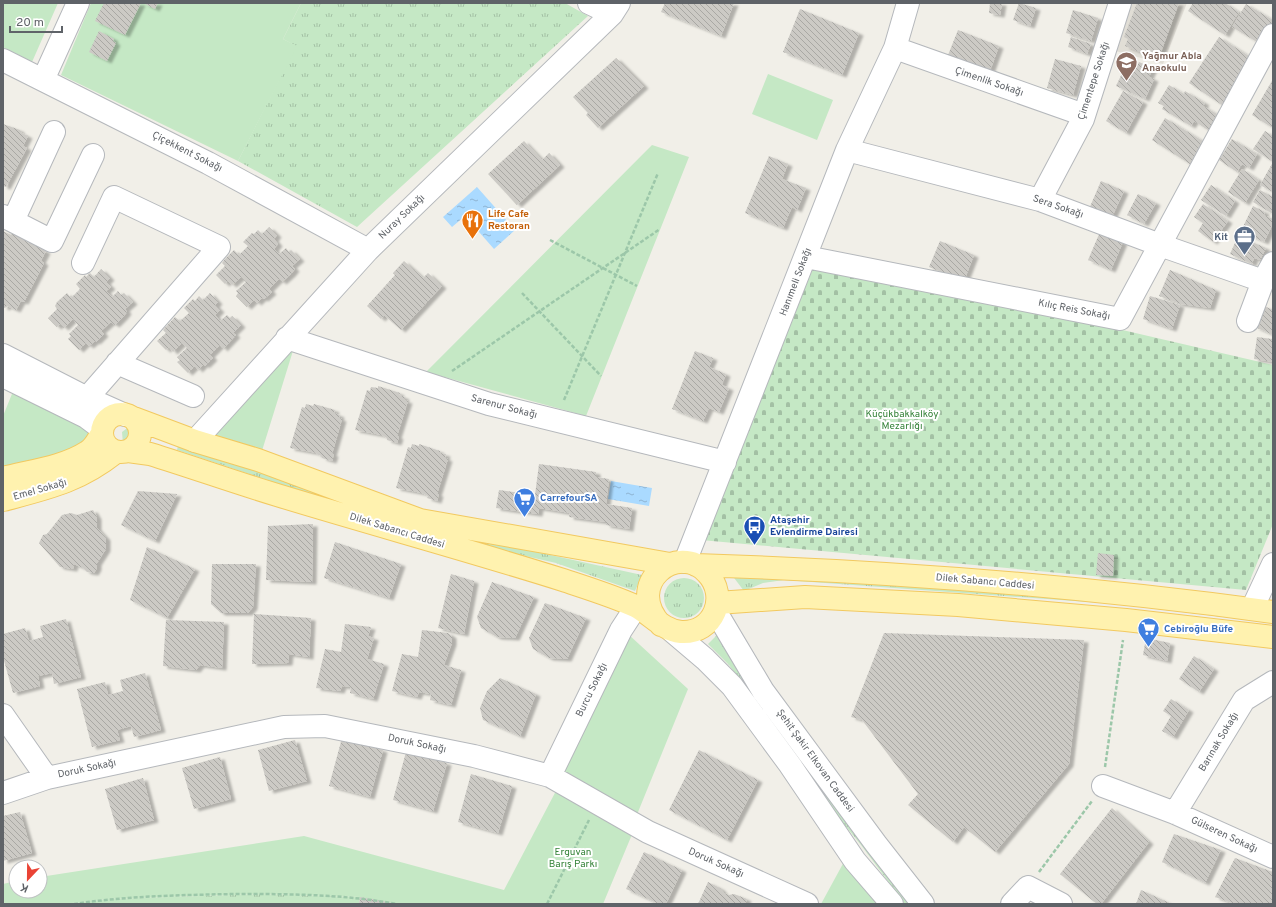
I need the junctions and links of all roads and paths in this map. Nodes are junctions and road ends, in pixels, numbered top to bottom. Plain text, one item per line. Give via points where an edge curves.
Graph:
1 (78, 3) edge
2 (589, 3) edge
3 (908, 3) edge
4 (1120, 3) edge
5 (616, 8) edge
6 (1273, 35) edge
7 (894, 48) junction
8 (3, 60) edge
9 (43, 80) junction
10 (1084, 115) junction
11 (54, 132) dead end
12 (847, 150) junction
13 (93, 155) dead end
14 (658, 173) dead end
15 (1040, 200) junction
16 (8, 219) edge
17 (660, 229) dead end
18 (550, 240) dead end
19 (1160, 245) junction
20 (368, 250) junction
21 (625, 253) junction
22 (806, 257) junction
23 (83, 264) dead end
24 (603, 268) junction
25 (1268, 272) edge
26 (616, 275) junction
27 (637, 286) dead end
28 (522, 293) dead end
29 (540, 312) junction
30 (1248, 321) dead end
31 (287, 338) junction
32 (3, 355) edge
33 (582, 356) junction
34 (117, 363) junction
35 (451, 372) dead end
36 (3, 376) edge
37 (602, 376) dead end
38 (193, 396) dead end
39 (87, 398) junction
40 (564, 400) dead end
41 (128, 416) junction
42 (102, 432) junction
43 (195, 441) junction
44 (122, 452) junction
45 (725, 462) junction
46 (3, 478) edge
47 (3, 500) edge
48 (684, 564) junction
49 (1273, 564) edge
50 (1269, 582) edge
51 (636, 607) junction
52 (716, 608) junction
53 (1252, 609) junction
54 (1273, 612) edge
55 (1126, 620) junction
56 (666, 628) junction
57 (1273, 637) edge
58 (1273, 682) edge
59 (3, 715) edge
60 (550, 776) junction
61 (47, 778) junction
62 (1103, 786) junction
63 (3, 793) edge
64 (1176, 813) junction
65 (590, 817) dead end
66 (1273, 857) edge
67 (1028, 887) junction
68 (74, 904) edge
69 (396, 904) edge
70 (547, 904) edge
71 (807, 904) edge
72 (892, 904) edge
73 (922, 904) edge
74 (1012, 904) edge
75 (1061, 904) edge

1 - 9 street
2 - 5 street
3 - 7 street, Hanımeli Sokağı
4 - 10 street, Çimentepe Sokağı
5 - 20 street, Nuray Sokağı
6 - 19 street, Kılıç Reis Sokağı
7 - 10 street, Çimenlik Sokağı
7 - 12 street, Hanımeli Sokağı
8 - 9 street, Çiçekkent Sokağı
9 - 20 street, Çiçekkent Sokağı via 208,163
10 - 15 street, Çimentepe Sokağı
11 - 16 street
12 - 15 street, Sera Sokağı
12 - 22 street, Hanımeli Sokağı
13 - 16 street via 52,241
14 - 21 path
15 - 19 street, Sera Sokağı
17 - 21 path
18 - 24 path
19 - 22 street, Kılıç Reis Sokağı via 1120,319
19 - 25 street, Sera Sokağı
20 - 31 street, Nuray Sokağı
21 - 24 path
21 - 26 path
22 - 45 street, Hanımeli Sokağı
23 - 34 street via 114,197 219,247
24 - 26 path
24 - 29 path
25 - 30 street
26 - 27 path
26 - 33 path
28 - 29 path
29 - 33 path
29 - 35 path
31 - 43 street, Nuray Sokağı
31 - 45 street, Sarenur Sokağı via 489,404
32 - 39 street
33 - 37 path
33 - 40 path
34 - 38 street
34 - 39 street
36 - 42 street via 86,417
39 - 41 street
41 - 42 main road via 113,415 108,419
41 - 43 main road, Dilek Sabancı Caddesi
41 - 44 main road via 138,426 139,438 133,448
42 - 44 main road via 106,446
42 - 46 main road, Emel Sokağı via 87,452 62,463
43 - 48 main road, Dilek Sabancı Caddesi via 258,460 420,520
44 - 47 main road, Emel Sokağı via 68,482
44 - 51 main road, Dilek Sabancı Caddesi via 150,454 187,465 274,494 564,581
45 - 48 street, Hanımeli Sokağı
48 - 52 main road, Dilek Sabancı Caddesi via 706,571 713,580 717,591
48 - 53 main road, Dilek Sabancı Caddesi via 940,578 1104,592
48 - 56 main road via 658,571 651,582 648,605 653,616
49 - 50 street
50 - 53 street
51 - 56 main road, Dilek Sabancı Caddesi
51 - 60 street, Burcu Sokağı via 621,630
52 - 55 main road via 805,596 958,605
52 - 56 main road via 706,623 696,630 684,632
52 - 73 street, Şehit Şakir Elkovan Caddesi via 763,691
53 - 54 main road, Dilek Sabancı Caddesi
55 - 57 main road
55 - 62 path
56 - 72 street via 705,659 732,686 790,765 855,861
58 - 64 street, Barınak Sokağı via 1244,700
59 - 61 street
60 - 61 street, Doruk Sokağı via 474,756 325,726 284,727
60 - 71 street, Doruk Sokağı via 648,832
61 - 63 street, Doruk Sokağı
62 - 64 street, Gülseren Sokağı
62 - 67 path
64 - 66 street, Gülseren Sokağı
65 - 70 path
67 - 74 street
67 - 75 street
68 - 69 path via 106,899 173,895 262,894 360,897

